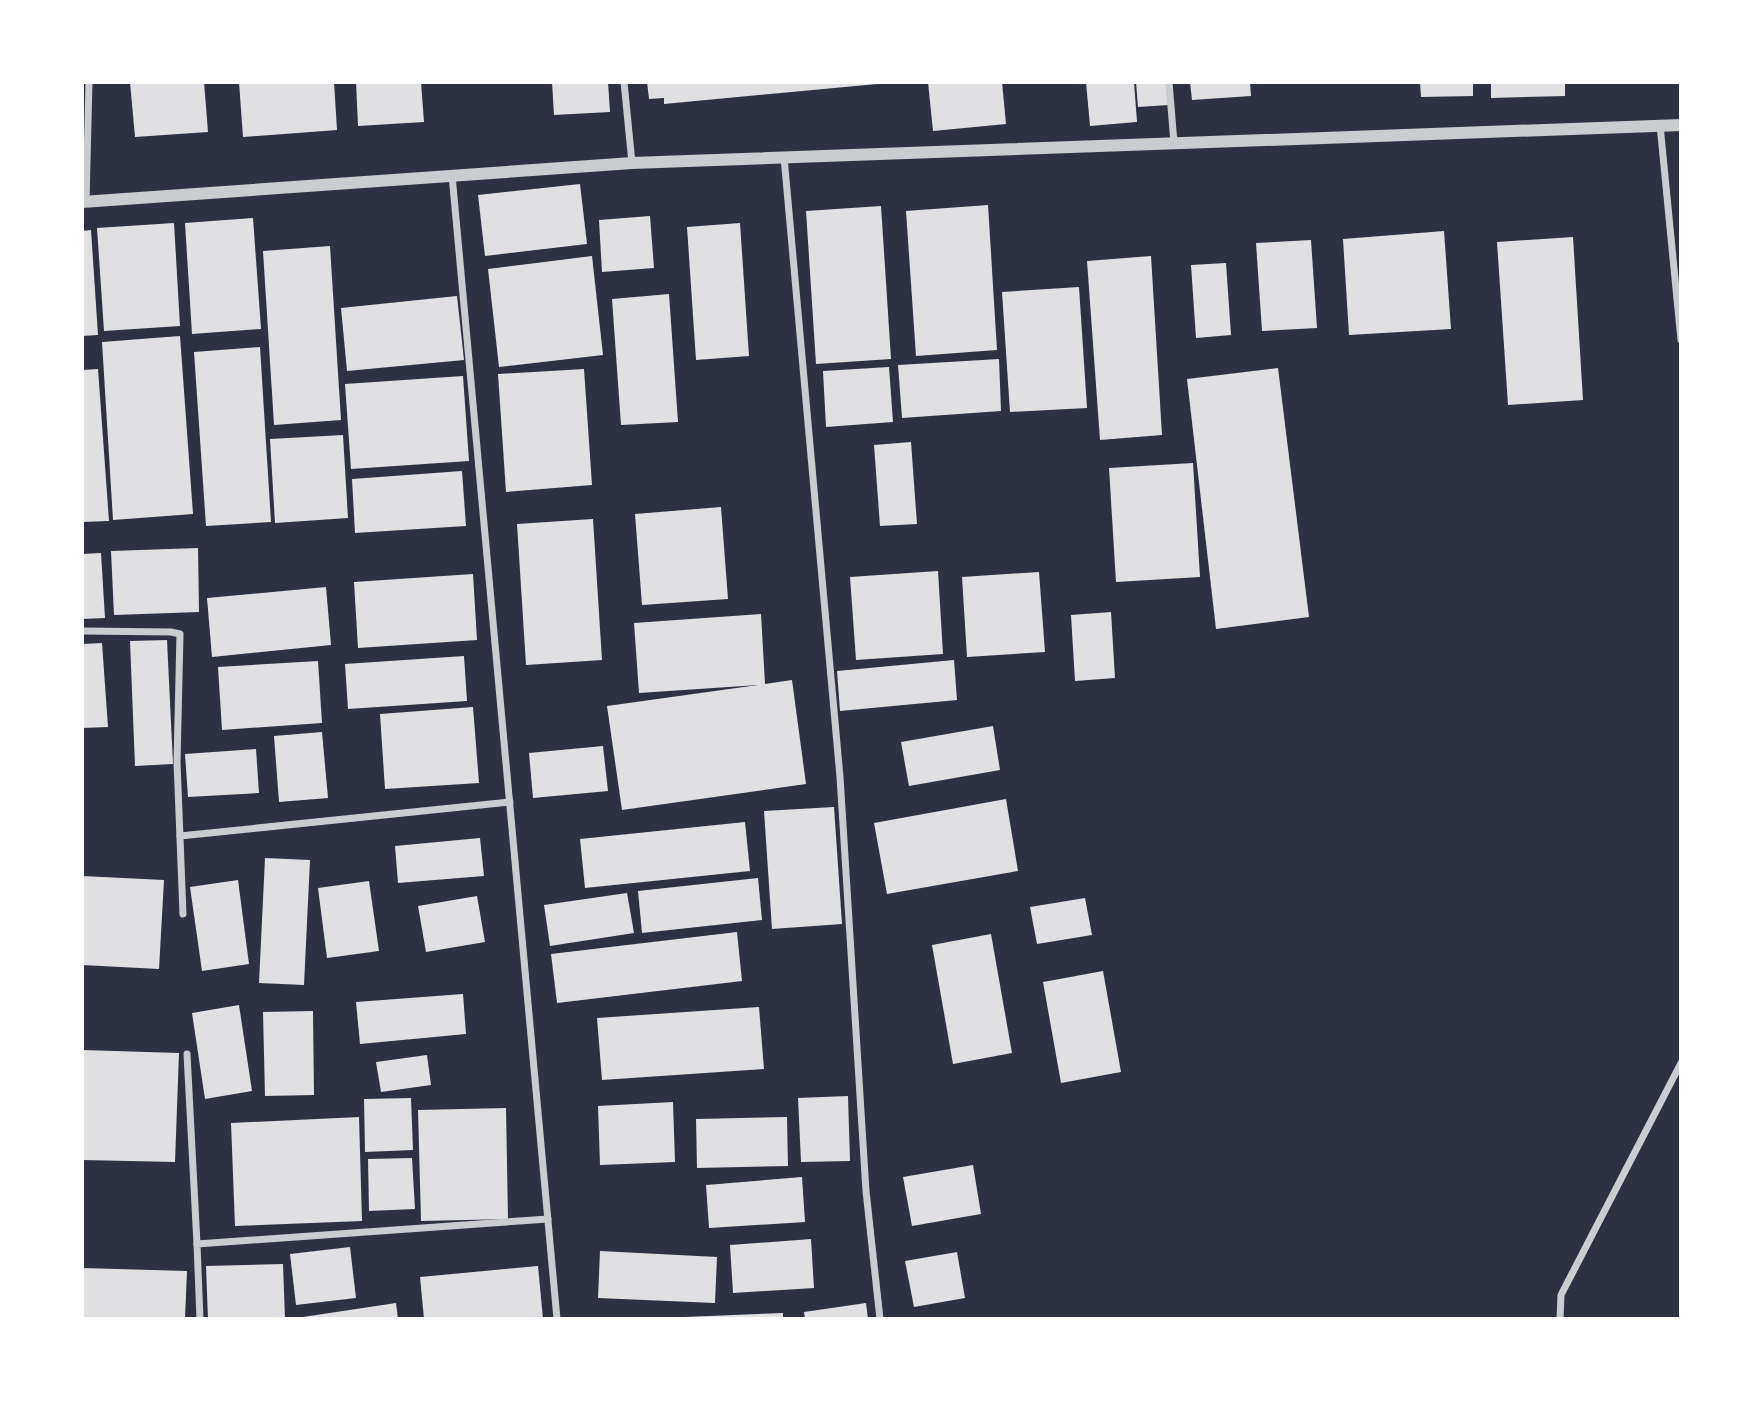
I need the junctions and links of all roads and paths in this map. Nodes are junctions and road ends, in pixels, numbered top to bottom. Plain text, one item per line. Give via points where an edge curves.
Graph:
1 (89, 82) edge
2 (624, 82) edge
3 (1170, 82) edge
4 (1660, 125) junction
5 (1681, 125) edge
6 (1174, 143) junction
7 (784, 157) junction
8 (632, 163) junction
9 (452, 175) junction
10 (84, 202) edge
11 (1681, 340) edge
12 (82, 631) edge
13 (510, 802) junction
14 (180, 836) junction
15 (183, 914) dead end
16 (187, 1054) dead end
17 (1681, 1063) edge
18 (548, 1219) junction
19 (197, 1244) junction
20 (200, 1319) edge
21 (557, 1319) edge
22 (880, 1319) edge
23 (1560, 1319) edge

1 - 10 street
2 - 8 street
3 - 6 street
4 - 5 street
4 - 6 street
4 - 11 street
6 - 7 street
7 - 8 street
7 - 22 street via 840,777 866,1191
8 - 9 street
9 - 10 street
9 - 13 street
12 - 14 street via 180,634
13 - 14 street
13 - 18 street
14 - 15 street
16 - 19 street
17 - 23 street via 1561,1295
18 - 19 street
18 - 21 street
19 - 20 street

